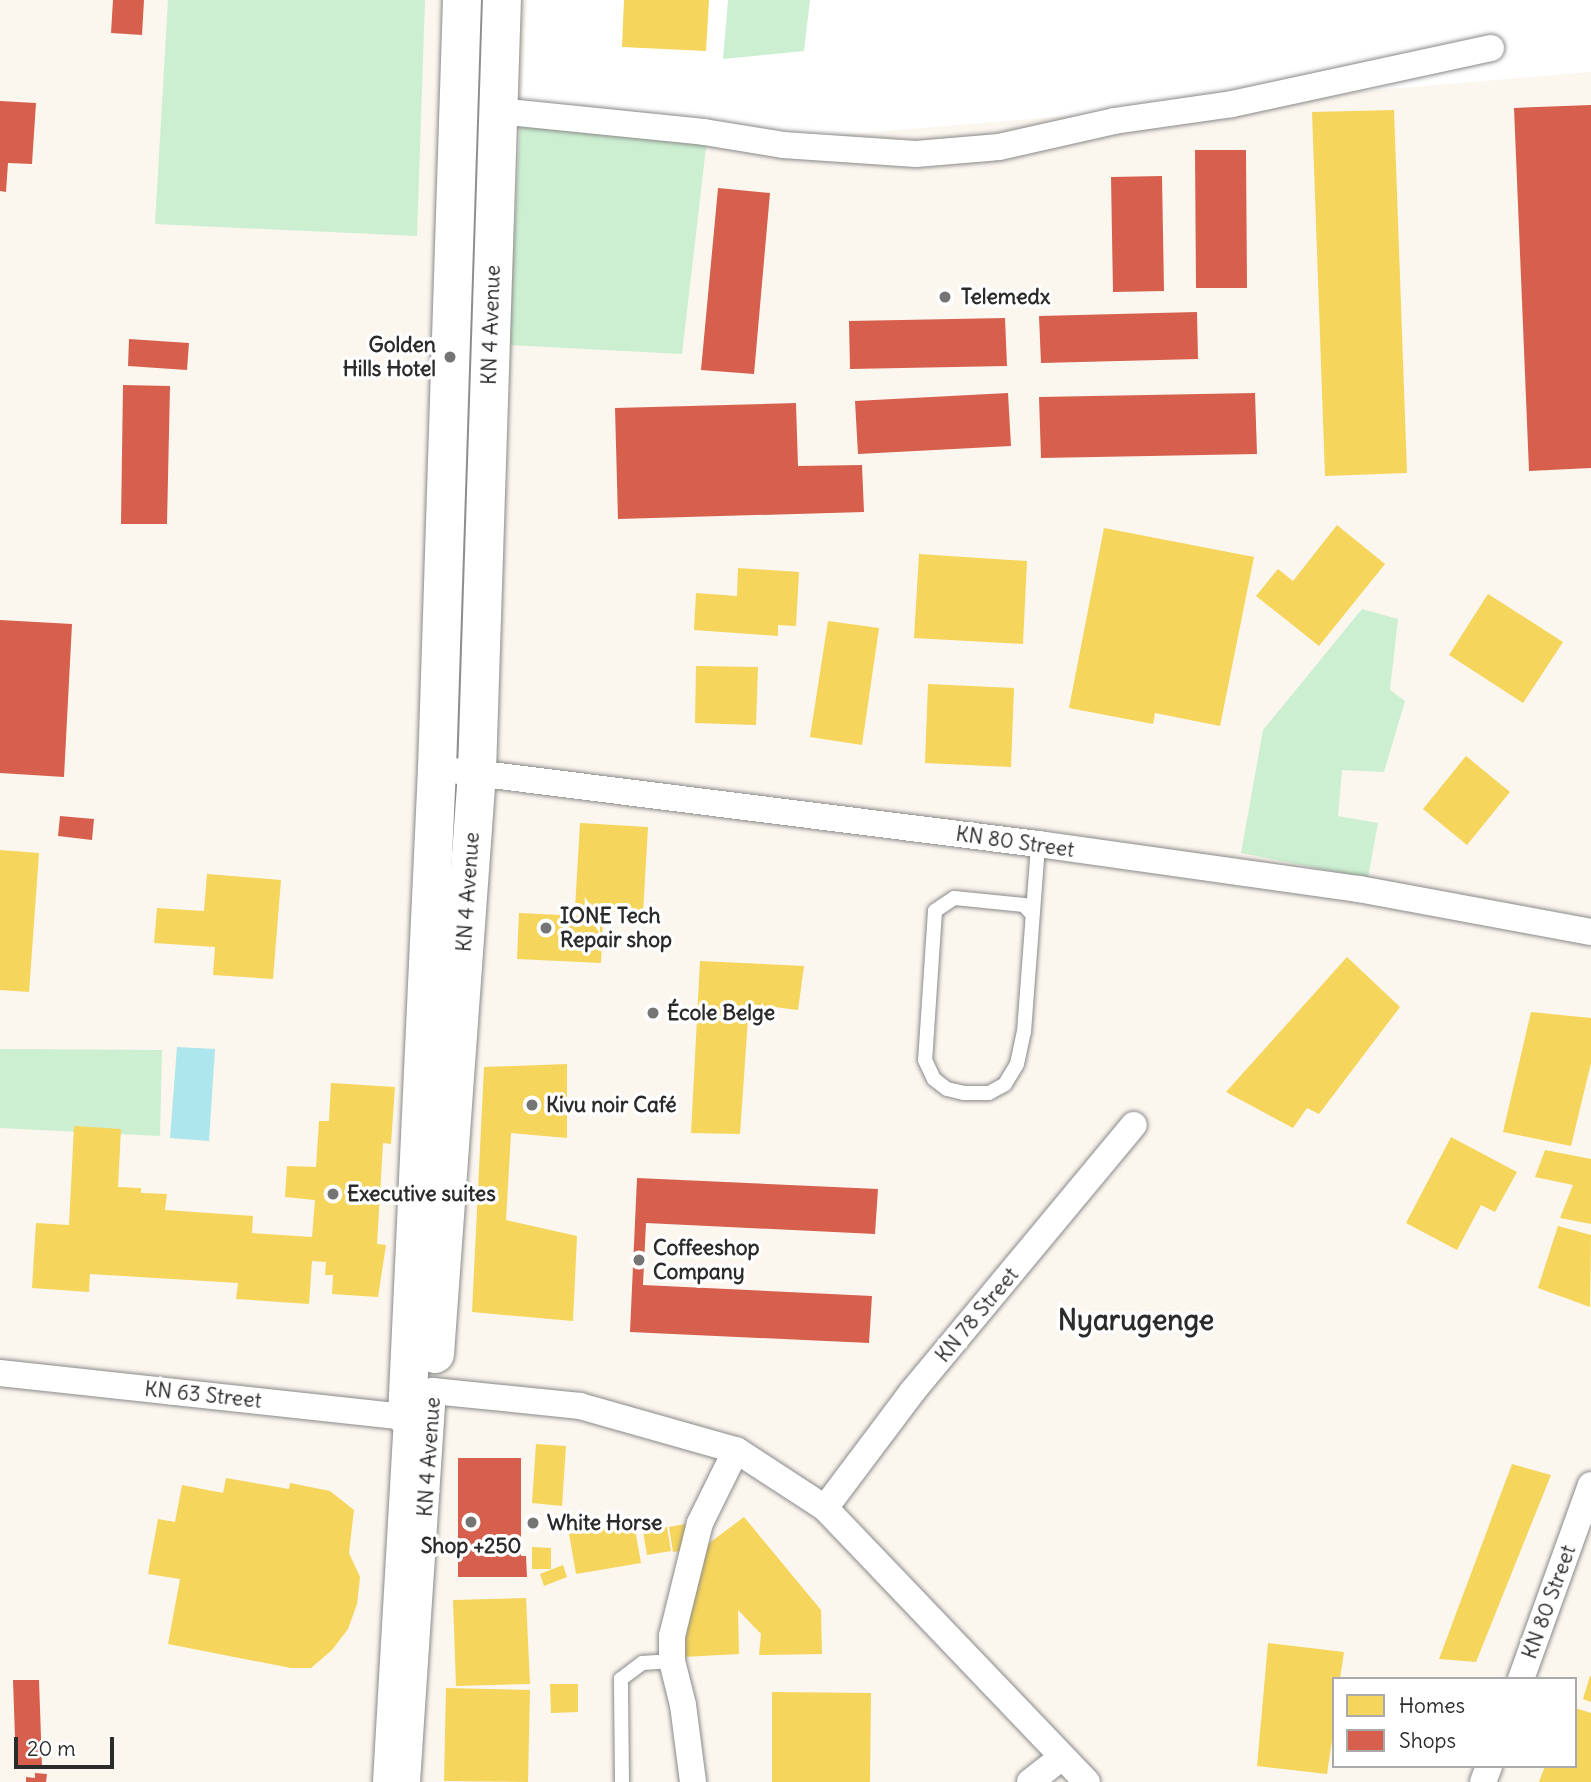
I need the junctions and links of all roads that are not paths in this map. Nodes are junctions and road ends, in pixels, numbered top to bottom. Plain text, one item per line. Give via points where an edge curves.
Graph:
1 (462, 0) edge
2 (502, 0) edge
3 (1491, 48) dead end
4 (498, 111) junction
5 (437, 769) junction
6 (477, 772) junction
7 (1038, 844) junction
8 (1032, 914) junction
9 (1591, 932) edge
10 (1133, 1125) dead end
11 (0, 1373) edge
12 (420, 1404) junction
13 (736, 1450) junction
14 (1591, 1485) edge
15 (825, 1508) junction
16 (672, 1661) junction
17 (1522, 1677) edge
18 (1061, 1758) junction
19 (386, 1782) edge
20 (407, 1782) edge
21 (622, 1782) edge
22 (693, 1782) edge
23 (1030, 1782) edge
24 (1087, 1782) edge

1 - 5 street, KN 4 Avenue
2 - 4 street, KN 4 Avenue
3 - 4 street via 1231,104 1114,121 999,147 916,154 783,145 704,131
4 - 6 street, KN 4 Avenue
5 - 6 street, KN 80 Street
5 - 12 street, KN 4 Avenue
6 - 7 street, KN 80 Street
6 - 12 street, KN 4 Avenue
7 - 8 lane
7 - 9 street, KN 80 Street via 1359,889
8 - 8 lane via 1024,1032 1017,1064 1005,1084 989,1093 947,1089 933,1079 925,1060 934,911 954,898 1024,905
10 - 15 street, KN 78 Street via 912,1392
11 - 12 street, KN 63 Street
12 - 13 street via 580,1406
12 - 19 street
12 - 20 street, KN 4 Avenue
13 - 15 street
13 - 16 street via 700,1523 672,1636
14 - 17 street, KN 80 Street
15 - 18 street
16 - 21 lane via 642,1663 621,1679
16 - 22 street
18 - 23 street
18 - 24 street

